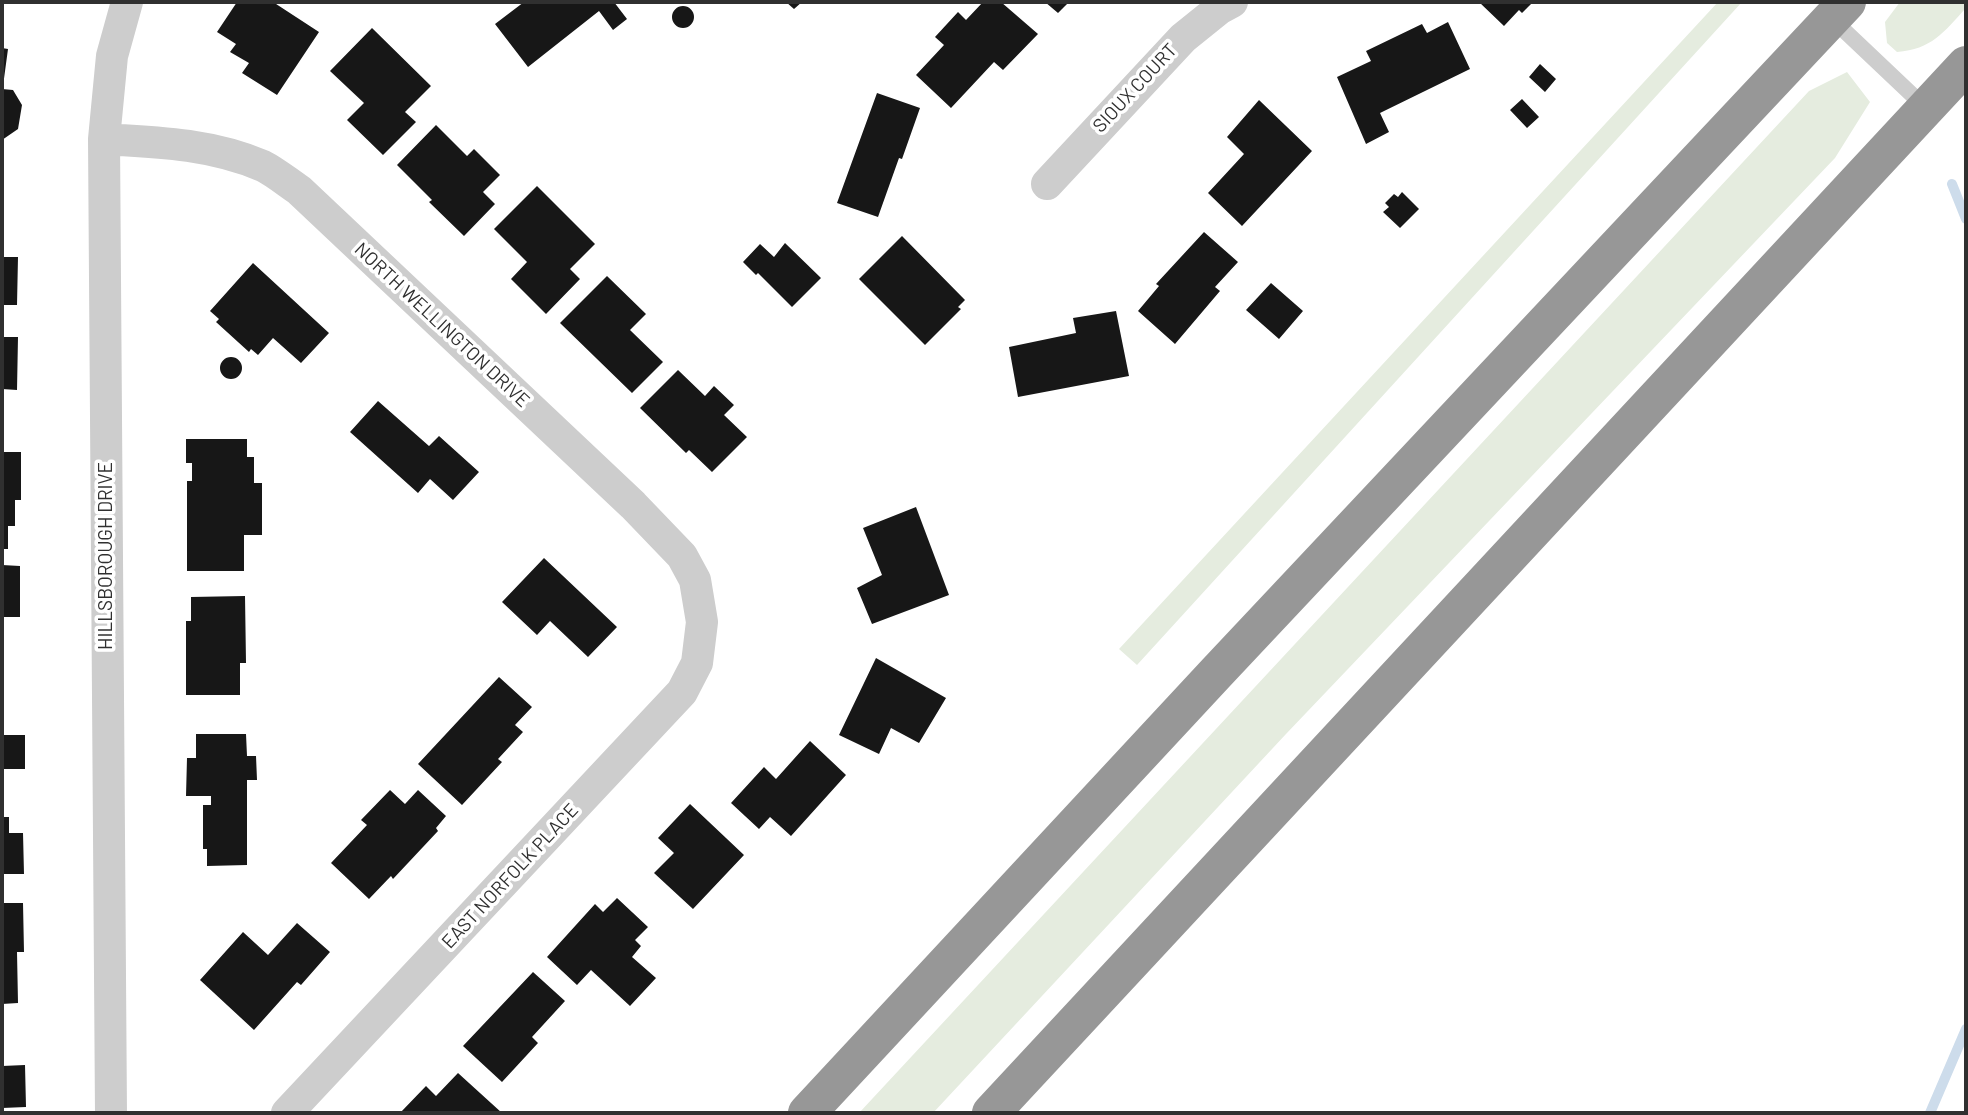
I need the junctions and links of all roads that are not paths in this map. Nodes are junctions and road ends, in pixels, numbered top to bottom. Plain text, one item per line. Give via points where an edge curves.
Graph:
1 (127, 2) edge
2 (1232, 2) edge
3 (1839, 10) edge
4 (1966, 65) edge
5 (1926, 108) junction
6 (104, 139) junction
7 (1047, 184) dead end
8 (702, 622) joint
9 (111, 1113) edge
10 (287, 1113) edge
11 (807, 1113) edge
12 (991, 1113) edge

1 - 6 street, HILLSBOROUGH DRIVE via 112,56
2 - 7 street, SIOUX COURT via 1183,38
3 - 5 lane
3 - 11 highway
4 - 5 highway
5 - 12 highway
6 - 8 street, NORTH WELLINGTON DRIVE via 178,143 227,154 264,167 299,190 682,556 695,580
6 - 9 street, HILLSBOROUGH DRIVE
8 - 10 street, EAST NORFOLK PLACE via 697,663 682,692

